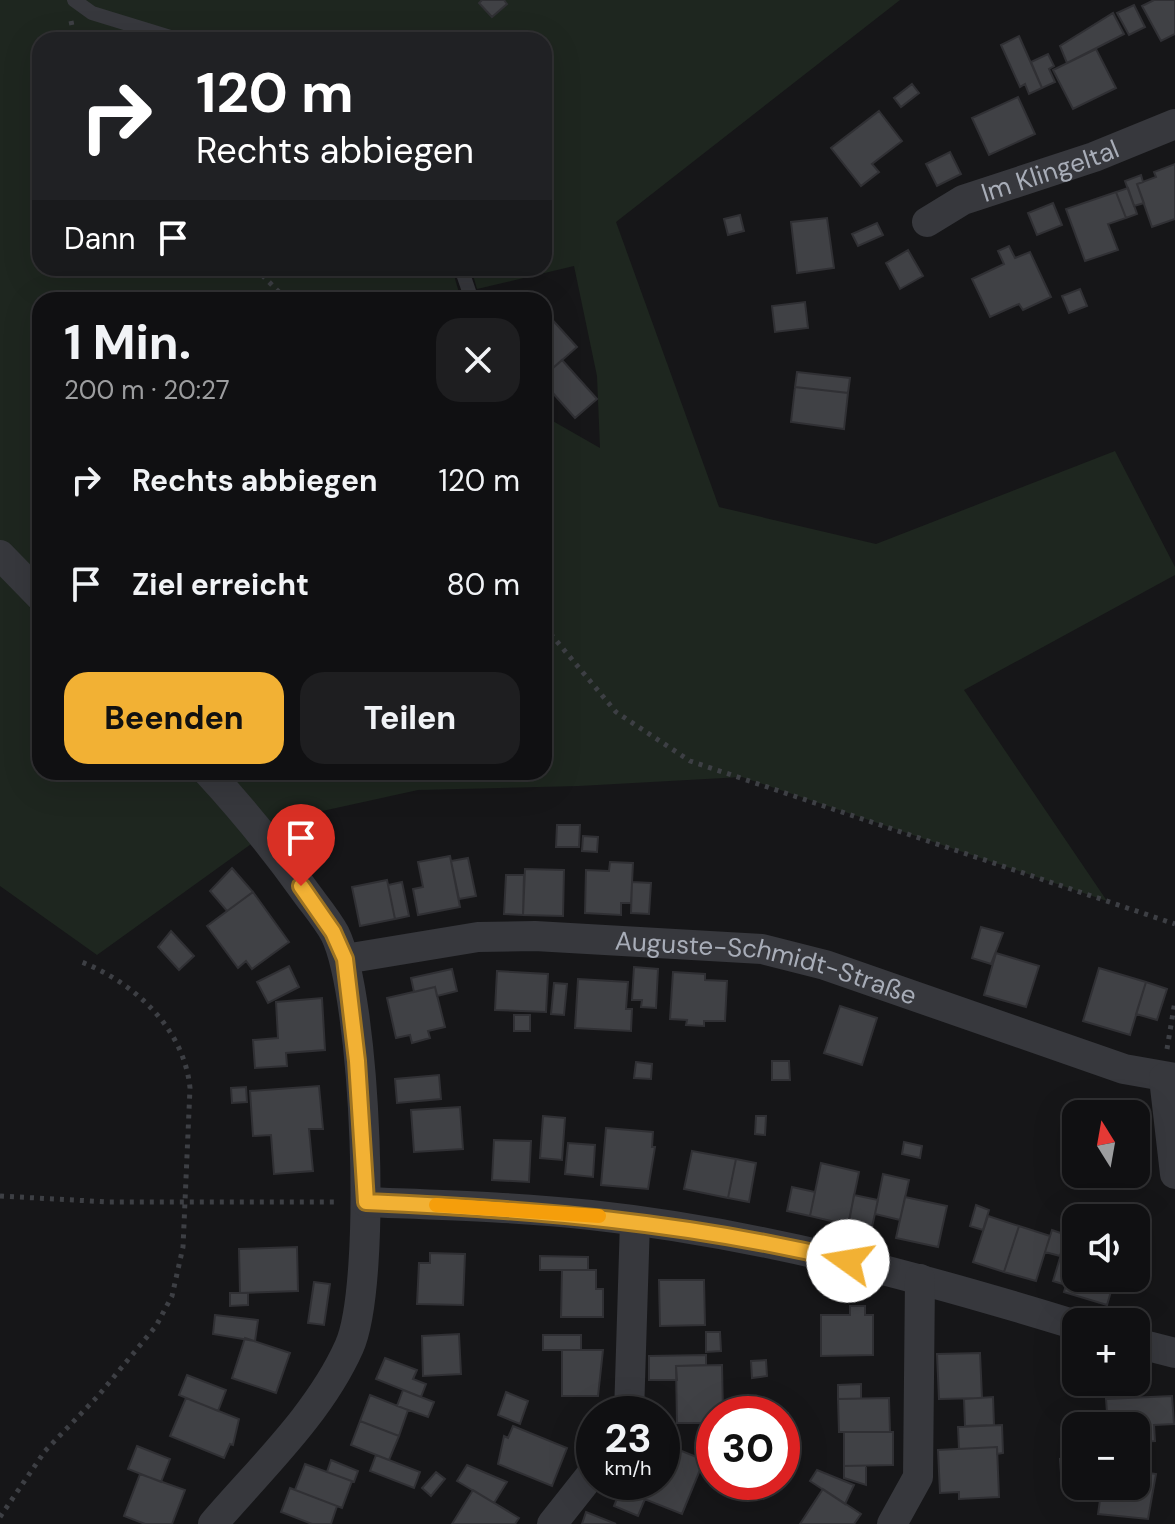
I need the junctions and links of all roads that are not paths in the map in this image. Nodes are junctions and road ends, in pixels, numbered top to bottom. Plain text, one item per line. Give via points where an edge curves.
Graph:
1 (74, 0) edge
2 (154, 32) edge
3 (1175, 124) edge
4 (927, 222) dead end
5 (0, 555) edge
6 (32, 588) edge
7 (215, 780) edge
8 (345, 959) junction
9 (1170, 1078) edge
10 (1175, 1174) edge
11 (366, 1202) junction
12 (635, 1221) junction
13 (920, 1279) junction
14 (1062, 1321) edge
15 (1150, 1347) edge
16 (1175, 1353) edge
17 (630, 1396) edge
18 (576, 1494) edge
19 (213, 1524) edge
20 (552, 1524) edge
21 (892, 1524) edge

1 - 2 lane via 92,13
3 - 4 street, Im Klingeltal via 963,200
5 - 6 street
7 - 8 street via 268,840 333,932
8 - 9 street, Auguste-Schmidt-Straße via 492,937 762,949 825,965 1124,1069
8 - 11 street
9 - 10 street
11 - 12 street
11 - 19 street via 361,1308 341,1365
12 - 13 street via 767,1243
12 - 17 street
13 - 14 street
13 - 21 street via 918,1477
15 - 16 street
18 - 20 street

